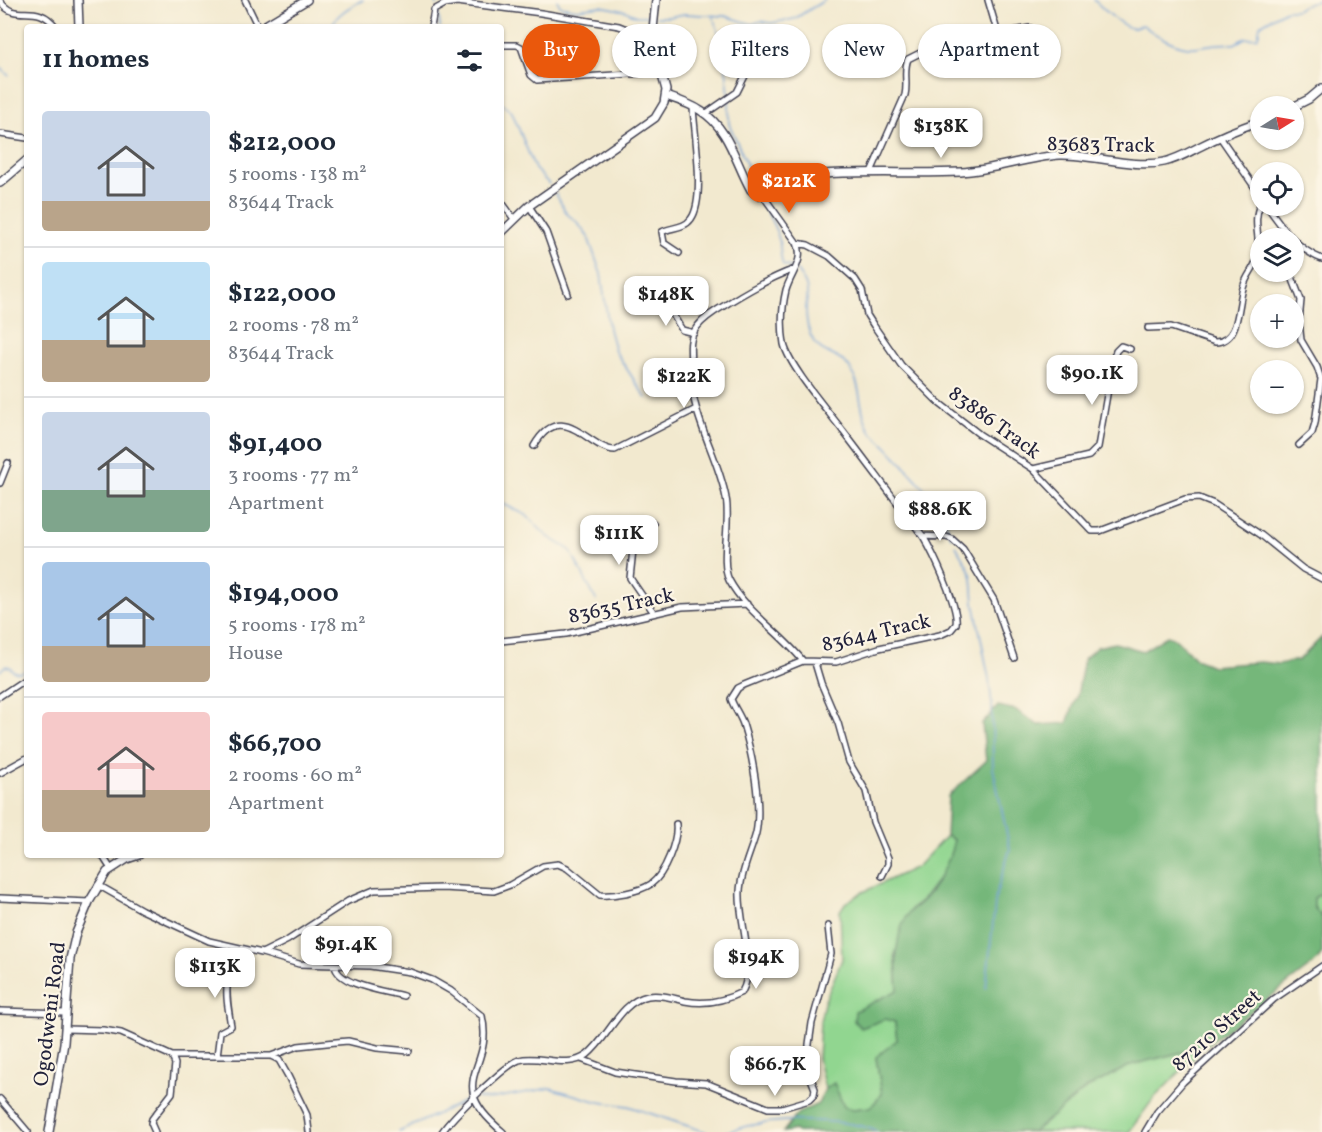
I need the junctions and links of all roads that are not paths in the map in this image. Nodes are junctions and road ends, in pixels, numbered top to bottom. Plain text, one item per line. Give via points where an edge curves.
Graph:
1 (78, 0) edge
2 (245, 0) edge
3 (306, 0) edge
4 (656, 0) edge
5 (988, 0) edge
6 (0, 1) edge
7 (54, 24) edge
8 (79, 24) edge
9 (258, 24) edge
10 (265, 24) edge
11 (432, 24) edge
12 (653, 24) edge
13 (995, 24) edge
14 (612, 25) edge
15 (504, 45) edge
16 (918, 54) edge
17 (612, 75) edge
18 (662, 78) edge
19 (744, 78) edge
20 (1322, 88) edge
21 (666, 96) junction
22 (1304, 102) edge
23 (693, 107) junction
24 (705, 114) junction
25 (1250, 125) edge
26 (0, 134) edge
27 (1220, 137) junction
28 (24, 138) edge
29 (24, 163) edge
30 (871, 172) junction
31 (1250, 180) edge
32 (0, 183) edge
33 (764, 197) junction
34 (504, 205) edge
35 (529, 206) junction
36 (1257, 216) edge
37 (514, 219) junction
38 (504, 230) edge
39 (797, 243) junction
40 (1304, 247) edge
41 (679, 253) dead end
42 (1322, 259) edge
43 (795, 269) junction
44 (1294, 282) edge
45 (568, 294) dead end
46 (657, 297) dead end
47 (1148, 328) dead end
48 (694, 333) junction
49 (1130, 349) dead end
50 (696, 409) junction
51 (1299, 445) dead end
52 (534, 446) dead end
53 (8, 463) dead end
54 (1034, 469) junction
55 (0, 483) edge
56 (653, 523) dead end
57 (923, 536) junction
58 (1322, 579) edge
59 (747, 604) junction
60 (654, 613) junction
61 (504, 641) edge
62 (1014, 658) dead end
63 (803, 661) junction
64 (815, 663) junction
65 (24, 680) edge
66 (0, 696) edge
67 (24, 760) edge
68 (0, 773) edge
69 (676, 824) dead end
70 (104, 858) edge
71 (130, 858) edge
72 (111, 869) junction
73 (882, 876) dead end
74 (98, 885) junction
75 (0, 898) edge
76 (89, 902) junction
77 (828, 926) dead end
78 (242, 949) junction
79 (262, 953) junction
80 (334, 966) junction
81 (1322, 966) edge
82 (403, 996) dead end
83 (0, 1011) edge
84 (66, 1013) junction
85 (65, 1029) junction
86 (409, 1051) dead end
87 (172, 1056) junction
88 (217, 1056) junction
89 (271, 1056) junction
90 (581, 1059) junction
91 (473, 1098) junction
92 (0, 1099) edge
93 (28, 1132) edge
94 (50, 1132) edge
95 (155, 1132) edge
96 (309, 1132) edge
97 (442, 1132) edge
98 (502, 1132) edge
99 (1145, 1132) edge

1 - 8 street
2 - 9 street
3 - 10 street
4 - 12 street
5 - 13 street
6 - 7 street via 14,12 39,12
11 - 14 street via 434,10 457,2
15 - 17 street via 521,47 531,75 537,80
16 - 30 street via 906,63 905,95
18 - 21 street
19 - 24 street via 738,92
20 - 22 street
21 - 23 street
21 - 35 street via 655,118
23 - 24 street
23 - 41 street via 699,171 693,214 686,224 662,232 664,243
24 - 33 street via 721,130 751,190
25 - 27 street, 83683 Track
26 - 28 street
27 - 30 street, 83683 Track via 1156,164 1063,155 962,172
27 - 31 street
29 - 32 street
30 - 33 street, 83683 Track via 810,176 789,189
33 - 39 street
34 - 37 street
35 - 37 street
35 - 45 street via 546,232
36 - 47 street via 1257,260 1244,283 1229,337 1215,342 1171,327
37 - 38 street
39 - 43 street, 83644 Track via 800,256
39 - 54 street, 83886 Track via 829,256 855,279 874,326 901,365 939,403
40 - 42 street
43 - 48 street via 732,301 702,322
43 - 57 street, 83644 Track via 783,310 786,351
44 - 51 street via 1302,300 1301,340 1321,379 1312,433
46 - 48 street via 682,330
48 - 50 street, 83644 Track via 690,354
49 - 54 street via 1121,346 1116,351 1096,451
50 - 52 street via 615,450 578,429 560,426 548,430
50 - 59 street, 83644 Track via 726,497 728,575
53 - 55 street
54 - 58 street, 83886 Track via 1092,531 1185,499 1199,498 1214,504
56 - 60 street via 634,540 630,573
57 - 62 street via 952,539 963,549 994,600
57 - 64 street, 83644 Track via 954,608 957,620 953,628 940,635 836,662
59 - 60 street, 83635 Track
59 - 63 street, 83644 Track
60 - 61 street, 83635 Track via 566,634
63 - 64 street, 83644 Track
63 - 90 street via 738,688 731,699 743,725 758,800 756,832 740,891 747,961 747,982 742,992 703,1003 654,995 639,999
64 - 73 street via 888,858
65 - 66 street
67 - 68 street
69 - 79 street via 676,841 657,877 633,891 600,895 558,864 543,866 494,891 374,890 348,901
70 - 72 street
71 - 72 street, Ogodweni Road
72 - 74 street, Ogodweni Road
74 - 76 street, Ogodweni Road
74 - 78 street via 201,938
75 - 76 street
76 - 84 street, Ogodweni Road via 70,959
77 - 90 street via 831,954 809,1044 808,1071 815,1089 809,1100 768,1108 706,1083 615,1072
78 - 79 street
78 - 88 street via 226,979 231,1026 220,1032
79 - 80 street via 299,964
80 - 82 street via 337,974 353,983
80 - 91 street via 410,972 451,990 478,1011 483,1020 483,1039
81 - 99 street, 87210 Street via 1274,999 1183,1082
83 - 84 street
84 - 85 street, Ogodweni Road
85 - 87 street via 121,1033
85 - 94 street, Ogodweni Road
86 - 89 street via 348,1041 298,1046
87 - 88 street
87 - 95 street via 172,1093 152,1119
88 - 89 street
89 - 96 street via 281,1064 307,1115
90 - 91 street via 520,1060
91 - 97 street
91 - 98 street
92 - 93 street

